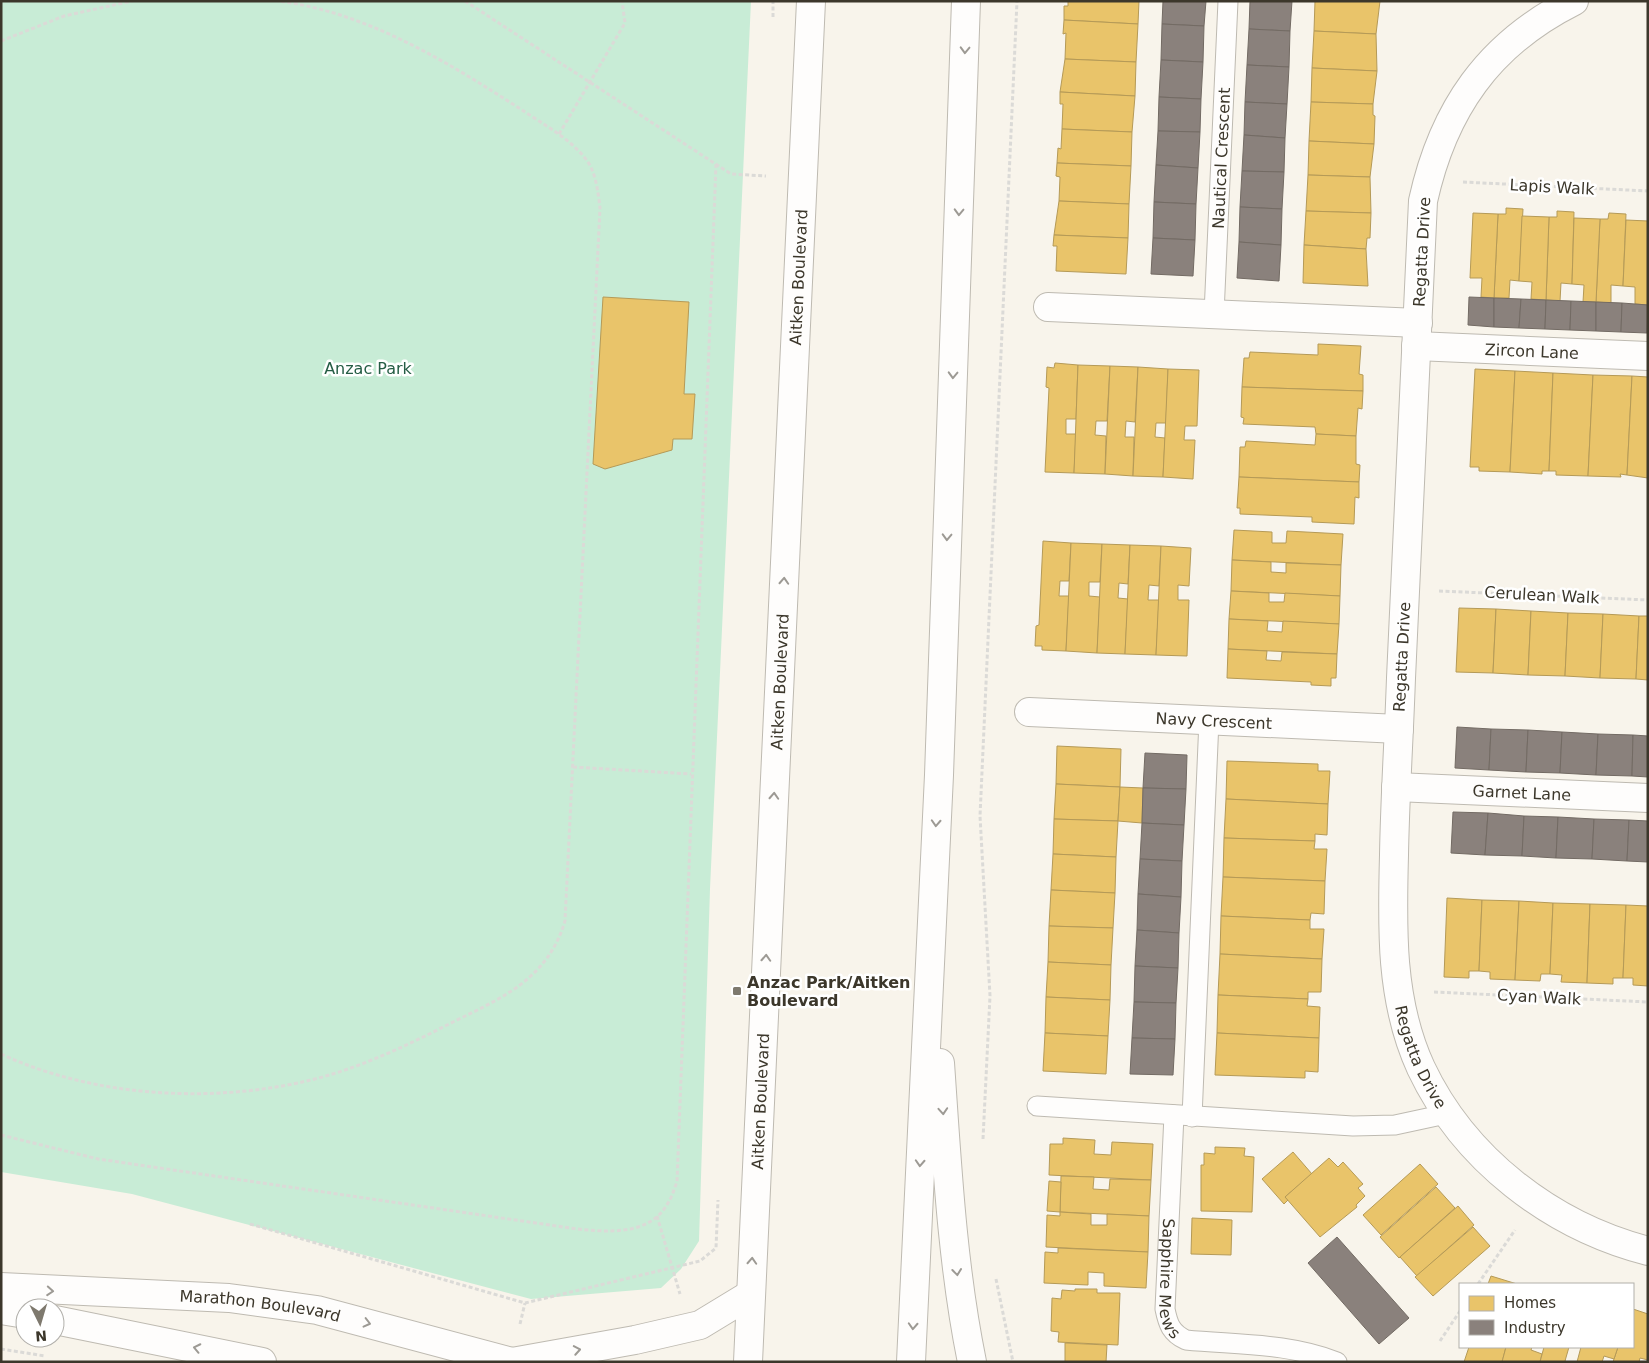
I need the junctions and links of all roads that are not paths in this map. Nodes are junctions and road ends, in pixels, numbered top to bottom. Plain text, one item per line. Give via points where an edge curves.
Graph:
1 (811, 1) edge
2 (966, 1) edge
3 (1228, 1) edge
4 (1574, 1) edge
5 (1048, 307) dead end
6 (1214, 314) junction
7 (1417, 335) junction
8 (1648, 356) edge
9 (1029, 712) dead end
10 (1209, 720) junction
11 (1399, 729) junction
12 (1396, 787) junction
13 (1648, 798) edge
14 (931, 940) junction
15 (1037, 1106) dead end
16 (1446, 1114) junction
17 (1183, 1116) junction
18 (1648, 1251) edge
19 (1, 1287) edge
20 (751, 1294) junction
21 (1, 1310) edge
22 (15, 1312) edge
23 (65, 1322) edge
24 (262, 1362) edge
25 (512, 1362) edge
26 (748, 1362) edge
27 (911, 1362) edge
28 (972, 1362) edge
29 (1337, 1362) edge

20 -> 1 street, Aitken Boulevard
2 -> 14 street
3 - 6 lane, Nautical Crescent
4 - 7 street, Regatta Drive via 1527,28 1495,56 1465,93 1446,129 1430,167 1423,201
5 - 6 street
6 - 7 street
7 - 8 street, Zircon Lane
7 - 11 street, Regatta Drive
9 - 10 street, Navy Crescent
10 - 11 street, Navy Crescent
10 - 17 lane, Sapphire Mews
11 - 12 street, Regatta Drive
12 - 13 street, Garnet Lane
12 - 16 street, Regatta Drive via 1392,957 1401,1011 1420,1067
14 -> 27 street
14 -> 28 street via 951,1220
15 - 17 lane
16 - 17 lane via 1394,1125 1354,1126
16 - 18 street, Regatta Drive via 1502,1176 1560,1216 1621,1244
17 - 29 lane, Sapphire Mews via 1165,1308 1169,1326 1186,1340 1279,1346 1318,1354
19 -> 25 street, Marathon Boulevard via 229,1298 298,1308
25 -> 20 street via 700,1325
20 - 26 street, Aitken Boulevard
21 - 22 street
24 -> 23 street

